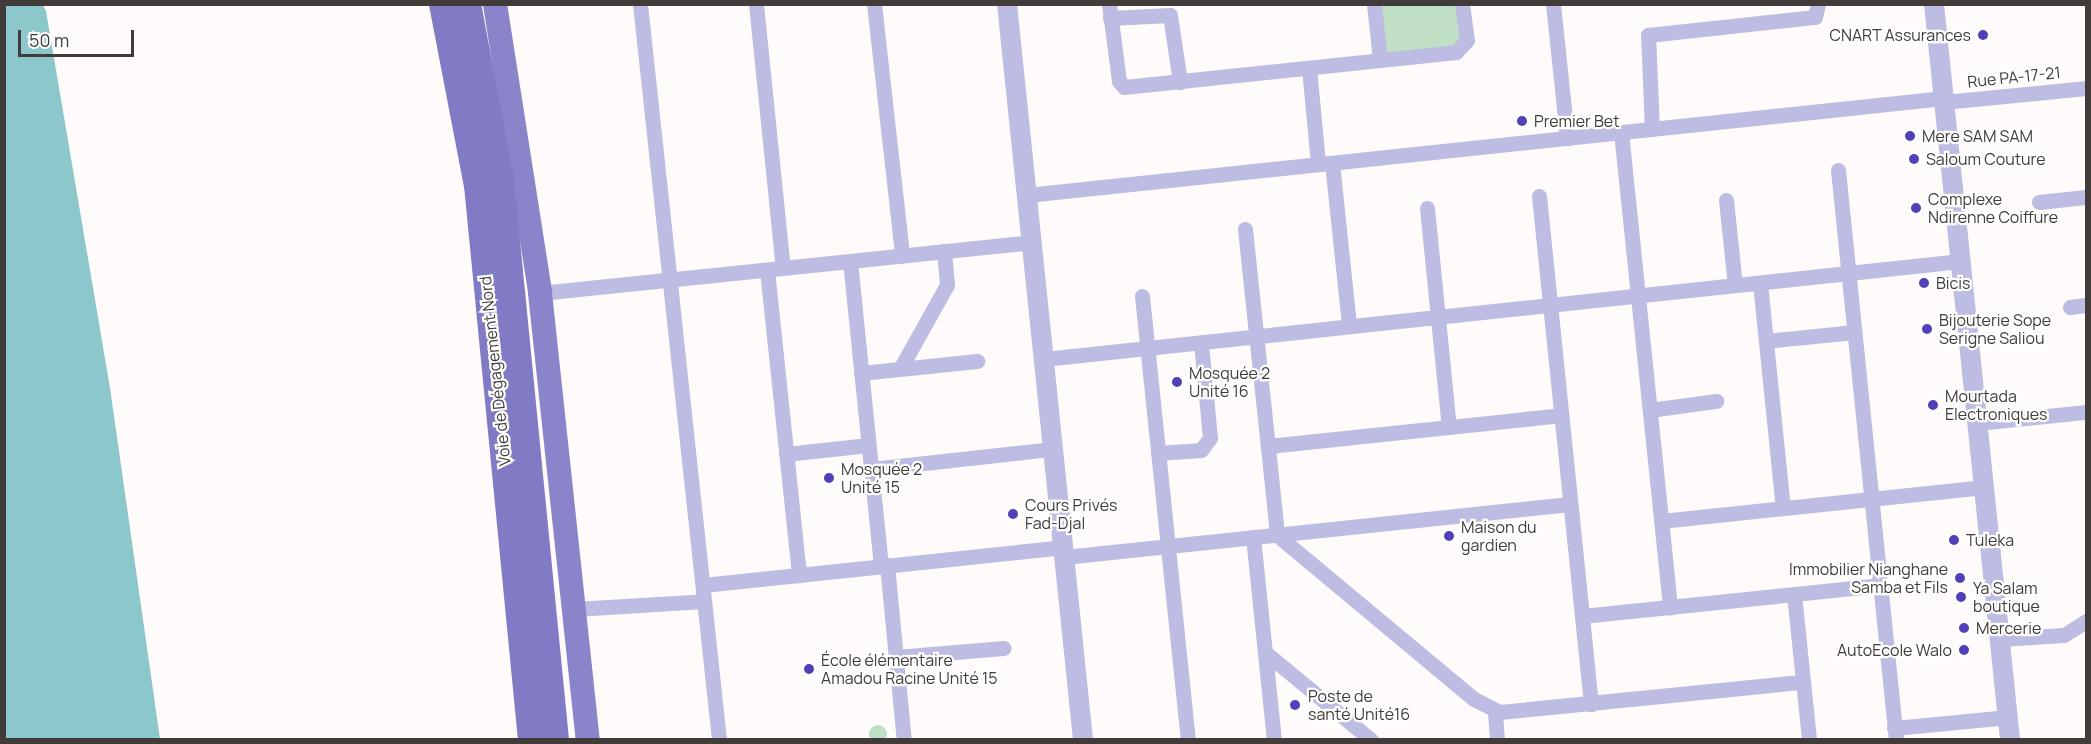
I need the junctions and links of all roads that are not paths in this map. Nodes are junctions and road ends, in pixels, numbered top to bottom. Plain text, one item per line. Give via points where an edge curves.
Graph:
1 (442, 4) edge
2 (468, 4) edge
3 (495, 4) edge
4 (640, 4) edge
5 (756, 4) edge
6 (874, 4) edge
7 (1007, 4) edge
8 (1374, 4) edge
9 (1462, 4) edge
10 (1553, 4) edge
11 (1818, 4) edge
12 (1934, 4) edge
13 (1110, 11) edge
14 (1380, 60) junction
15 (1308, 68) junction
16 (1180, 82) junction
17 (2086, 88) edge
18 (1944, 100) junction
19 (1652, 129) junction
20 (1621, 132) junction
21 (1567, 138) junction
22 (1325, 163) junction
23 (1838, 170) dead end
24 (1027, 195) junction
25 (1539, 196) dead end
26 (2086, 197) edge
27 (1726, 200) dead end
28 (2039, 202) dead end
29 (1427, 208) dead end
30 (1245, 229) dead end
31 (1032, 242) junction
32 (944, 251) junction
33 (902, 255) junction
34 (850, 261) junction
35 (1960, 261) junction
36 (775, 269) junction
37 (1849, 273) junction
38 (671, 279) junction
39 (1760, 283) junction
40 (1735, 285) junction
41 (540, 293) junction
42 (1142, 296) dead end
43 (1638, 296) junction
44 (1550, 305) junction
45 (2086, 305) edge
46 (2070, 307) dead end
47 (1438, 317) junction
48 (1349, 326) junction
49 (1855, 333) junction
50 (1256, 336) junction
51 (1766, 341) junction
52 (1201, 342) junction
53 (1147, 348) junction
54 (1044, 359) junction
55 (977, 361) dead end
56 (900, 369) junction
57 (861, 373) junction
58 (1716, 401) dead end
59 (1650, 410) junction
60 (2086, 412) edge
61 (1561, 415) junction
62 (1977, 423) junction
63 (1449, 427) junction
64 (869, 445) junction
65 (1268, 446) junction
66 (1053, 450) junction
67 (1158, 453) junction
68 (786, 454) junction
69 (871, 469) junction
70 (1984, 487) junction
71 (1872, 499) junction
72 (1570, 504) junction
73 (1783, 508) junction
74 (1661, 521) junction
75 (1277, 535) junction
76 (1252, 537) junction
77 (1167, 546) junction
78 (1064, 552) junction
79 (884, 566) junction
80 (799, 575) junction
81 (703, 585) junction
82 (1881, 585) junction
83 (1794, 594) junction
84 (704, 601) junction
85 (1670, 607) junction
86 (575, 609) junction
87 (1582, 616) junction
88 (2086, 621) edge
89 (2000, 639) junction
90 (1004, 648) dead end
91 (1266, 653) junction
92 (896, 657) junction
93 (1803, 682) junction
94 (1591, 704) junction
95 (1495, 712) junction
96 (2008, 717) junction
97 (1895, 734) edge
98 (531, 740) edge
99 (556, 740) edge
100 (588, 740) edge
101 (719, 740) edge
102 (904, 740) edge
103 (1083, 740) edge
104 (1188, 740) edge
105 (1274, 740) edge
106 (1371, 740) edge
107 (1497, 740) edge
108 (1809, 740) edge
109 (2010, 740) edge

1 - 98 highway, Voie de Dégagement Nord via 477,185
2 - 99 highway, Voie de Dégagement Nord via 501,180
3 - 41 main road
4 - 38 street
5 - 36 street
6 - 33 street
7 - 24 street
8 - 14 street
9 - 14 street via 1467,40 1456,52
10 - 21 street
11 - 19 street via 1815,17 1648,35
12 - 18 street
13 - 16 street via 1170,15
13 - 16 street via 1121,85
14 - 15 street
15 - 16 street
15 - 22 street
17 - 18 street, Rue PA-17-21
18 - 19 street, Rue PA-17-21
18 - 35 street
19 - 20 street, Rue PA-17-21
20 - 21 street, Rue PA-17-21
20 - 43 street
21 - 22 street, Rue PA-17-21
22 - 24 street, Rue PA-17-21
22 - 48 street
23 - 37 street
24 - 31 street
25 - 44 street
26 - 28 street
27 - 40 street
29 - 47 street
30 - 50 street
31 - 32 street
31 - 54 street
32 - 33 street
32 - 56 street via 947,285
33 - 34 street
34 - 36 street
34 - 57 street
35 - 37 street
35 - 62 street
36 - 38 street
36 - 68 street
37 - 39 street
37 - 49 street
38 - 41 street
38 - 81 street
39 - 40 street
39 - 51 street
40 - 43 street
41 - 86 main road
42 - 53 street
43 - 44 street
43 - 59 street
44 - 47 street
44 - 61 street
45 - 46 street
47 - 48 street
47 - 63 street
48 - 50 street
49 - 51 street
49 - 71 street
50 - 52 street
50 - 65 street
51 - 73 street
52 - 53 street
52 - 67 street via 1210,438 1201,450
53 - 54 street
53 - 67 street
54 - 66 street
55 - 56 street
56 - 57 street
57 - 64 street
58 - 59 street
59 - 74 street
60 - 62 street
61 - 63 street
61 - 72 street
62 - 70 street
63 - 65 street
64 - 68 street
64 - 69 street
65 - 75 street
66 - 69 street
66 - 78 street
67 - 77 street
68 - 80 street
69 - 79 street
70 - 71 street
70 - 89 street
71 - 73 street
71 - 82 street
72 - 75 street
72 - 87 street
73 - 74 street
74 - 85 street
75 - 76 street
75 - 95 street
76 - 77 street
76 - 91 street
77 - 78 street
77 - 104 street
78 - 79 street
78 - 103 street
79 - 80 street
79 - 92 street
80 - 81 street
81 - 84 street
82 - 83 street
82 - 97 street
83 - 85 street
83 - 93 street
84 - 86 street
84 - 101 street
85 - 87 street
86 - 100 main road
87 - 94 street
88 - 89 street via 2064,635
89 - 96 street
90 - 92 street
91 - 105 street
91 - 106 street
92 - 102 street
93 - 94 street
93 - 108 street
94 - 95 street
95 - 107 street
96 - 97 street
96 - 109 street

